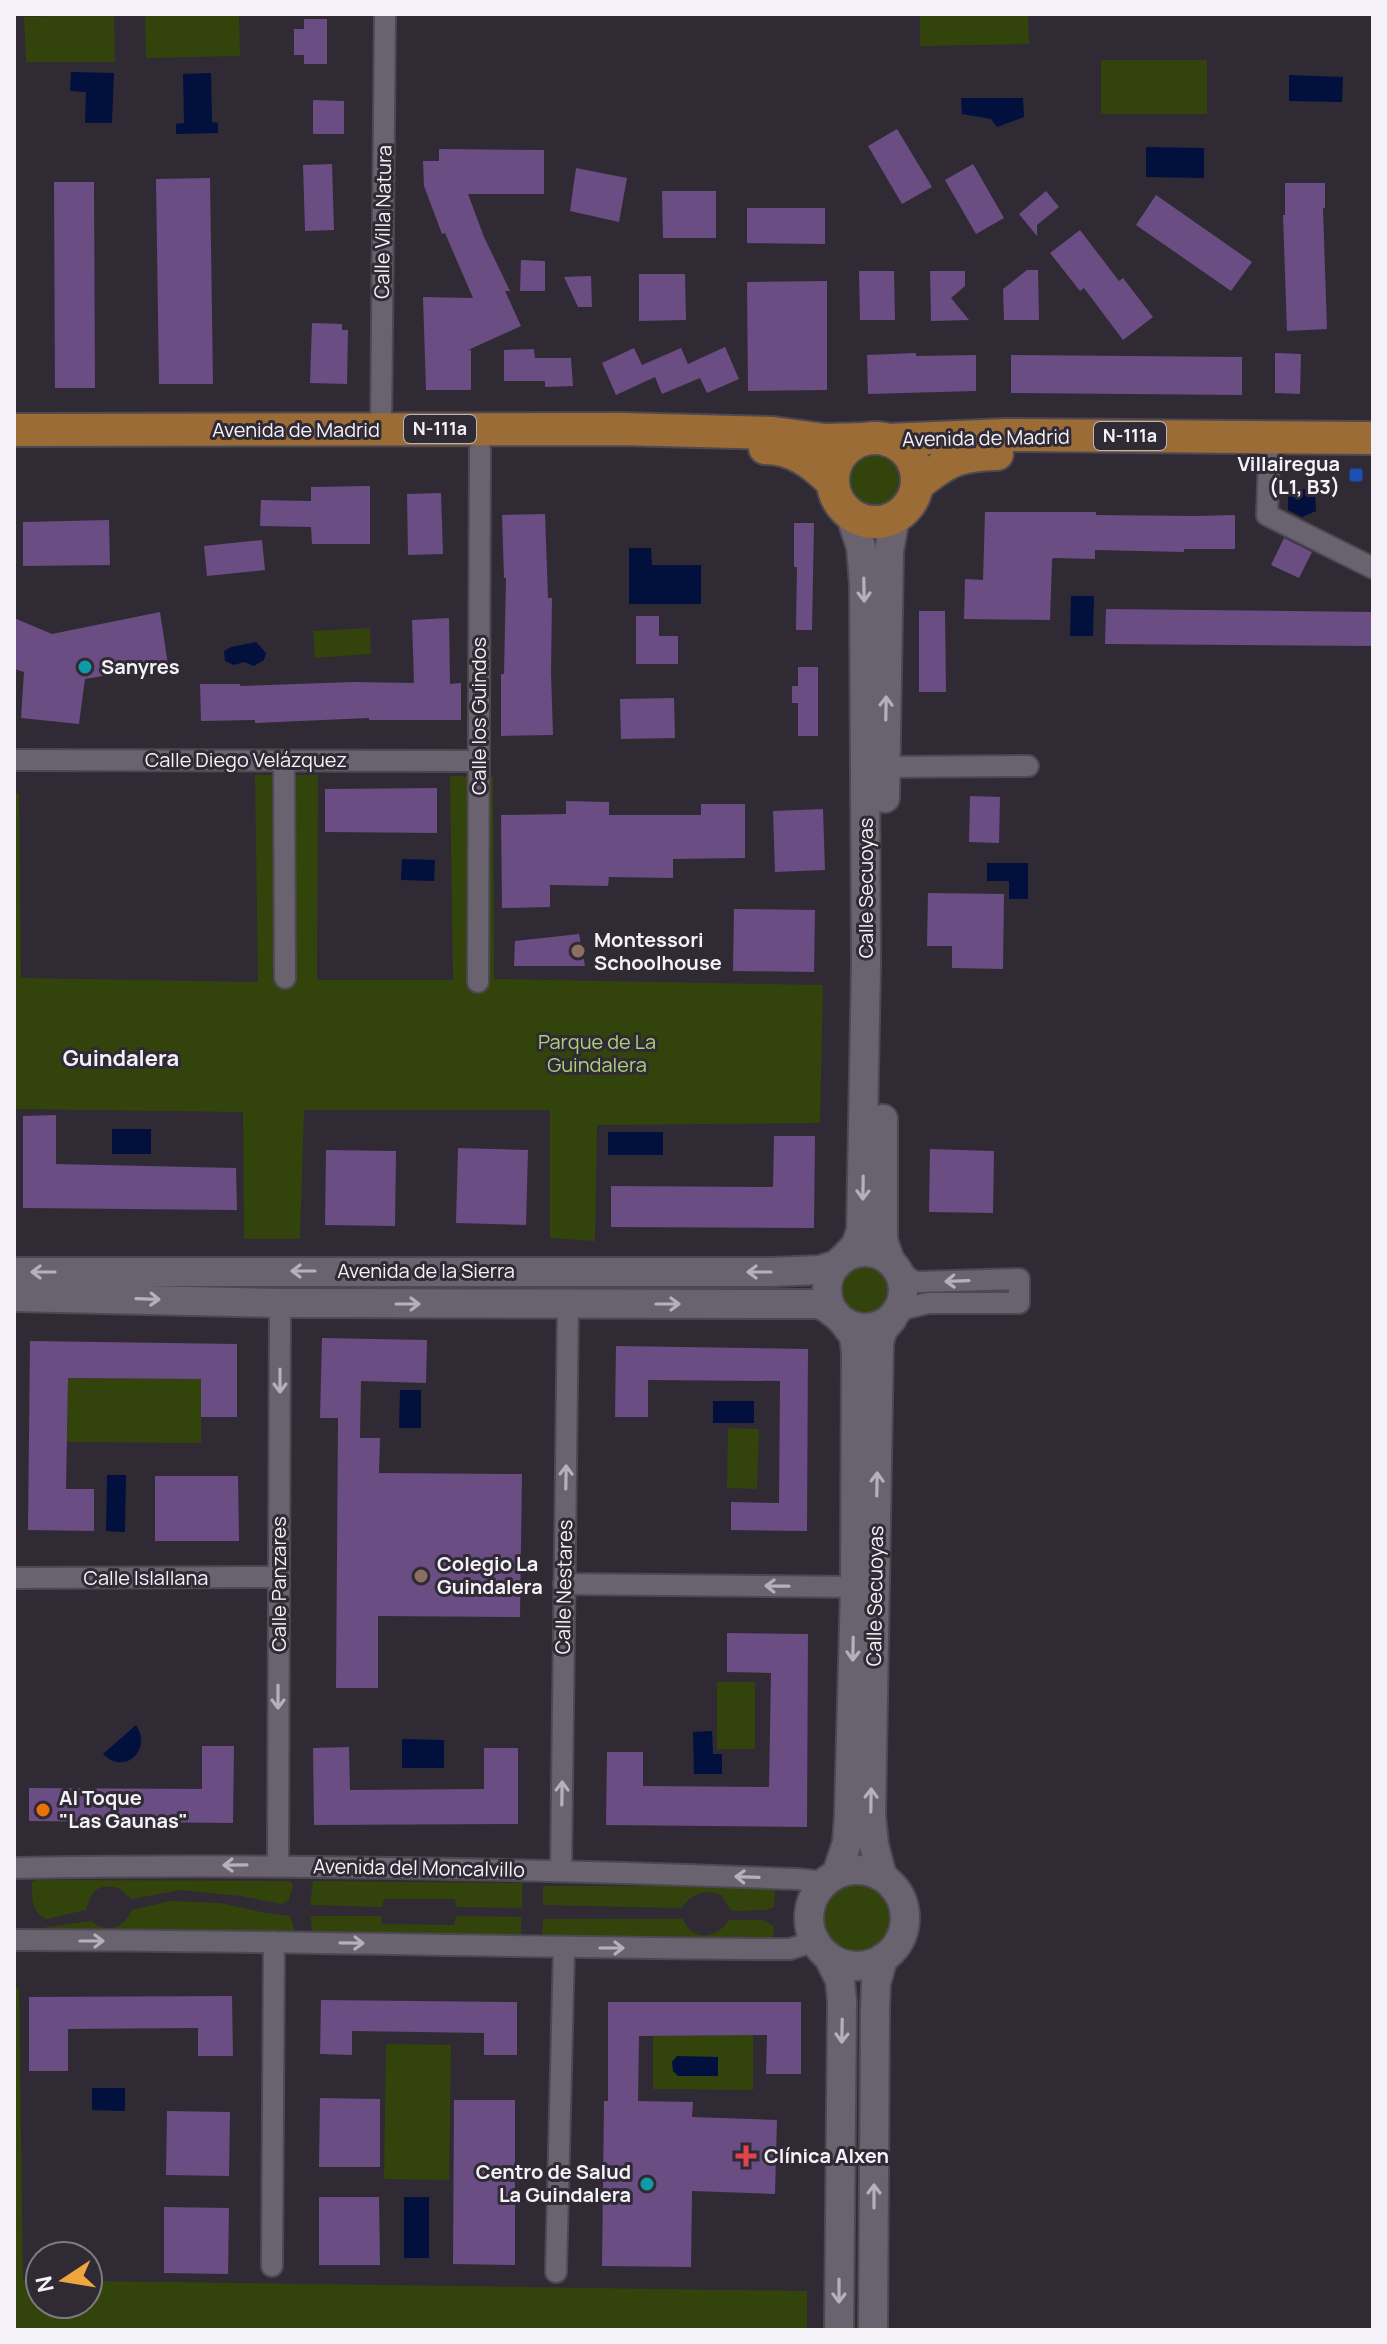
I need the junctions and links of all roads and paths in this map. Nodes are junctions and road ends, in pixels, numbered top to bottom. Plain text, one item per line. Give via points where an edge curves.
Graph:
1 (385, 14) edge
2 (14, 430) edge
3 (381, 430) junction
4 (1373, 438) edge
5 (876, 440) junction
6 (480, 449) junction
7 (14, 450) edge
8 (1269, 456) junction
9 (1373, 457) edge
10 (833, 483) junction
11 (917, 485) junction
12 (850, 514) junction
13 (895, 517) junction
14 (1373, 568) edge
15 (14, 760) edge
16 (284, 761) junction
17 (478, 761) junction
18 (1028, 766) dead end
19 (885, 767) junction
20 (285, 978) dead end
21 (478, 982) dead end
22 (840, 1262) junction
23 (894, 1266) junction
24 (14, 1272) edge
25 (14, 1297) edge
26 (280, 1303) junction
27 (568, 1303) junction
28 (895, 1314) junction
29 (838, 1317) junction
30 (279, 1577) junction
31 (14, 1578) edge
32 (564, 1584) junction
33 (855, 1587) junction
34 (278, 1865) junction
35 (14, 1868) edge
36 (561, 1871) junction
37 (882, 1876) junction
38 (831, 1878) junction
39 (14, 1940) edge
40 (274, 1942) junction
41 (564, 1948) junction
42 (822, 1949) junction
43 (883, 1958) junction
44 (272, 2266) dead end
45 (556, 2272) dead end
46 (839, 2330) edge
47 (873, 2330) edge

1 - 3 street, Calle Villa Natura
2 - 3 main road, Avenida de Madrid / N-111a
3 - 5 main road, Avenida de Madrid / N-111a via 621,429
4 - 5 main road, Avenida de Madrid / N-111a via 1006,435
5 - 10 main road via 845,451
5 - 11 main road via 900,447 910,457
6 - 7 main road, Avenida de Madrid / N-111a
6 - 10 main road, Avenida de Madrid / N-111a via 777,448 800,456
6 - 17 street, Calle los Guindos
8 - 9 main road, Avenida de Madrid / N-111a
8 - 11 main road, Avenida de Madrid / N-111a via 973,454 943,464
8 - 14 street via 1267,515
10 - 12 main road, N-111a via 841,506
11 - 13 main road, N-111a via 906,509
12 - 13 main road via 872,522
12 -> 22 main road, Calle Secuoyas via 861,547 864,584 866,965 861,1231
19 -> 13 main road, Calle Secuoyas via 889,551
15 - 16 street, Calle Diego Velázquez
16 - 17 street, Calle Diego Velázquez
16 - 20 street
17 - 21 street, Calle los Guindos
18 - 19 street
19 - 23 main road, Calle Secuoyas via 882,1232
22 - 23 main road via 867,1252
22 -> 24 main road, Avenida de la Sierra via 820,1270 771,1272
22 - 29 main road via 826,1287
23 - 28 main road via 903,1284
28 -> 23 street via 920,1304 1019,1303 1019,1279 919,1282
25 -> 26 main road, Avenida de la Sierra
26 -> 27 main road, Avenida de la Sierra
26 -> 30 street, Calle Panzares
27 -> 29 main road, Avenida de la Sierra via 817,1304
32 -> 27 street, Calle Nestares
28 - 29 main road via 868,1329
37 -> 28 main road, Calle Secuoyas via 871,1816 879,1342
29 - 33 main road, Calle Secuoyas via 854,1336 856,1352
30 - 31 street, Calle Islallana
30 -> 34 street, Calle Panzares
33 -> 32 street
36 -> 32 street, Calle Nestares
33 -> 38 main road, Calle Secuoyas via 847,1843
34 -> 35 street, Avenida del Moncalvillo
34 - 36 street, Avenida del Moncalvillo
38 -> 36 street, Avenida del Moncalvillo
37 - 38 main road via 853,1870
37 - 43 main road via 894,1886 905,1913 899,1941
38 - 42 main road via 815,1895 810,1910 810,1926
39 -> 40 street
40 -> 41 street
40 - 44 street
41 -> 42 street
41 - 45 street
42 - 43 main road via 841,1963 856,1966
42 -> 46 main road via 840,1980 842,2002
47 -> 43 main road via 875,2002

